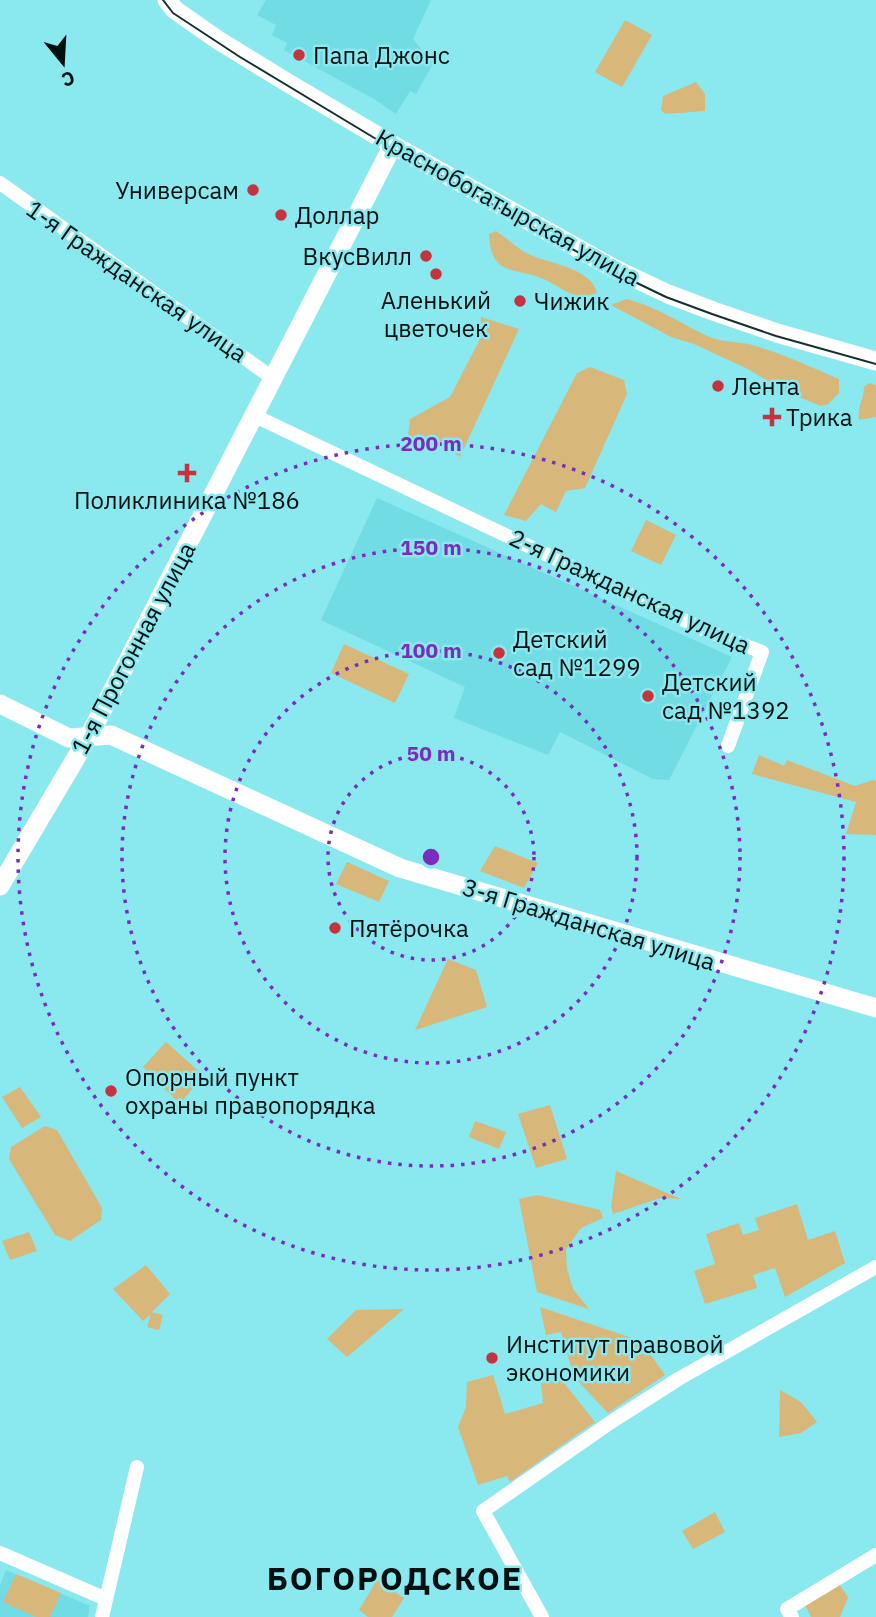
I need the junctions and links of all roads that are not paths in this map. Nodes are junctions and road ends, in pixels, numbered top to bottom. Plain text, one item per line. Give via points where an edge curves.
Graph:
1 (167, 0) edge
2 (393, 145) junction
3 (0, 183) edge
4 (876, 361) edge
5 (274, 379) junction
6 (255, 416) junction
7 (0, 704) edge
8 (89, 736) junction
9 (728, 746) dead end
10 (0, 886) edge
11 (876, 1008) edge
12 (876, 1267) edge
13 (137, 1467) dead end
14 (0, 1553) edge
15 (876, 1555) edge
16 (106, 1599) junction
17 (790, 1613) edge
18 (102, 1617) edge
19 (542, 1617) edge

1 - 2 street, Краснобогатырская улица via 218,40
2 - 4 street, Краснобогатырская улица via 668,294 777,333
2 - 5 street, 1-я Прогонная улица
3 - 5 street, 1-я Гражданская улица
5 - 6 street, 1-я Прогонная улица
6 - 8 street, 1-я Прогонная улица
6 - 9 street, 2-я Гражданская улица via 707,631 762,652
7 - 8 street, 3-я Гражданская улица via 69,738
8 - 10 street, 1-я Прогонная улица
8 - 11 street, 3-я Гражданская улица via 111,735 400,868
12 - 19 street via 680,1378 483,1511
13 - 16 street
14 - 16 street
15 - 17 street
16 - 18 street

